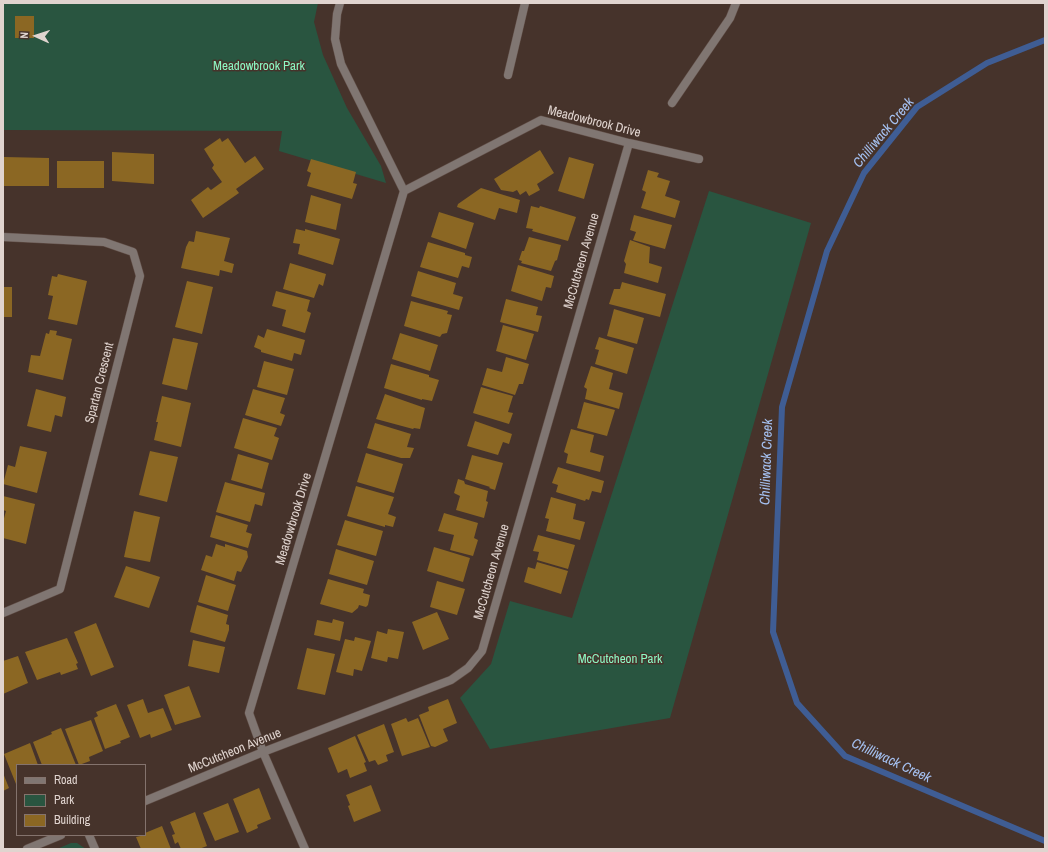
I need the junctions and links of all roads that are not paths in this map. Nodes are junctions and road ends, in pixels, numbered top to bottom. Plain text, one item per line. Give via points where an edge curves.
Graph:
1 (340, 3) edge
2 (525, 3) edge
3 (736, 3) edge
4 (508, 75) dead end
5 (672, 103) dead end
6 (629, 143) junction
7 (699, 159) dead end
8 (404, 191) junction
9 (3, 237) edge
10 (3, 613) edge
11 (263, 752) junction
12 (146, 801) edge
13 (59, 836) edge
14 (90, 836) edge
15 (26, 849) edge
16 (95, 849) edge
17 (305, 849) edge

1 - 8 street via 335,39 341,64
2 - 4 street
3 - 5 street via 730,18
6 - 7 street, Meadowbrook Drive
6 - 8 street, Meadowbrook Drive via 541,120
6 - 11 street, McCutcheon Avenue via 482,651 468,668 451,680
8 - 11 street, Meadowbrook Drive via 249,713
9 - 10 street, Spartan Crescent via 104,242 133,252 140,276 60,589
11 - 12 street, McCutcheon Avenue
11 - 17 street, Meadowbrook Drive
13 - 15 street
14 - 16 street

